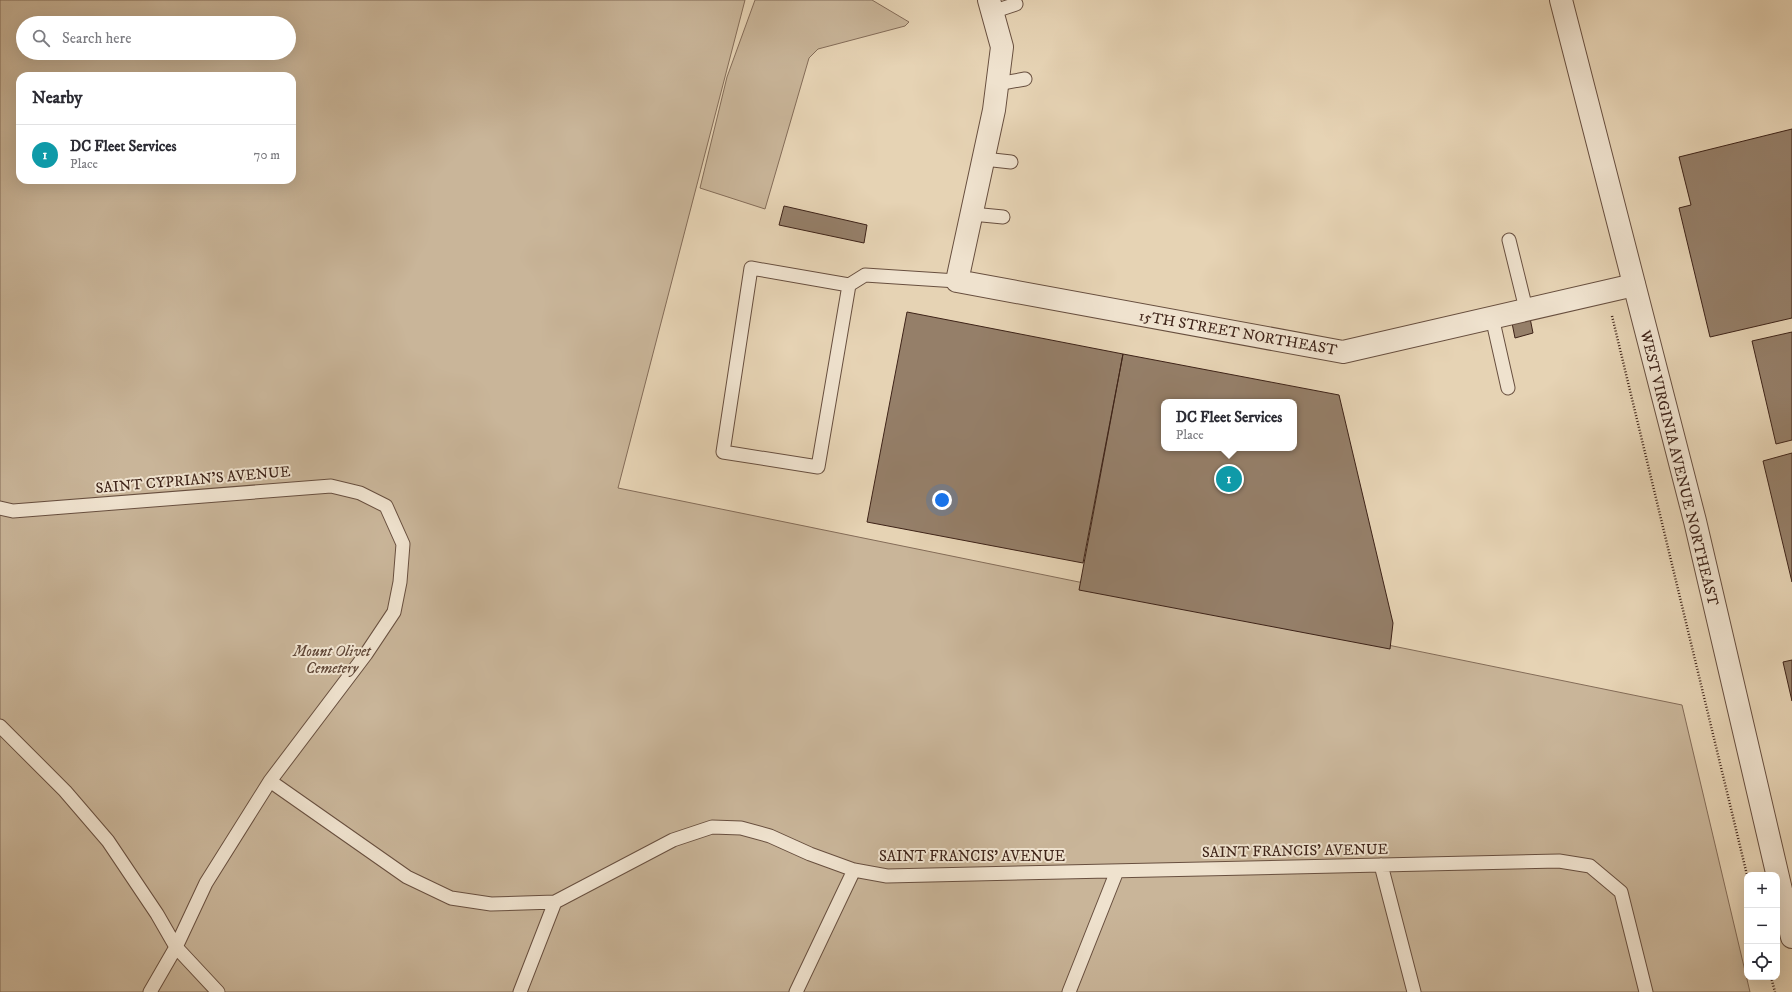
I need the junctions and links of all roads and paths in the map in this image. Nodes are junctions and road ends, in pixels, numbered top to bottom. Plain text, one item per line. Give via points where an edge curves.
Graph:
1 (1561, 0) edge
2 (1016, 4) dead end
3 (991, 6) edge
4 (1025, 79) dead end
5 (997, 84) junction
6 (984, 159) junction
7 (1011, 162) dead end
8 (972, 214) junction
9 (1003, 218) dead end
10 (1509, 240) dead end
11 (957, 281) junction
12 (849, 285) junction
13 (1634, 285) junction
14 (1526, 309) junction
15 (1492, 317) junction
16 (1613, 319) dead end
17 (1508, 388) dead end
18 (0, 508) edge
19 (0, 726) edge
20 (270, 781) junction
21 (1381, 865) junction
22 (854, 870) junction
23 (1117, 871) junction
24 (1746, 872) edge
25 (555, 902) junction
26 (1792, 937) edge
27 (176, 947) junction
28 (1772, 980) edge
29 (150, 992) edge
30 (218, 992) edge
31 (520, 992) edge
32 (796, 992) edge
33 (1068, 992) edge
34 (1414, 992) edge
35 (1646, 992) edge
36 (1775, 992) edge

1 - 13 street, WEST VIRGINIA AVENUE NORTHEAST
2 - 3 lane
3 - 5 street via 1002,47
4 - 5 lane
5 - 6 street
6 - 7 lane
6 - 8 street
8 - 9 lane
8 - 11 street
10 - 14 lane
11 - 12 lane via 865,275
11 - 15 street, 15TH STREET NORTHEAST via 1343,352
12 - 12 lane via 751,268 723,452 818,467
13 - 14 street, 15TH STREET NORTHEAST
13 - 26 street, WEST VIRGINIA AVENUE NORTHEAST via 1695,521
14 - 15 street, 15TH STREET NORTHEAST
15 - 17 lane
16 - 24 path
18 - 20 lane, SAINT CYPRIAN'S AVENUE via 13,511 331,486 360,493 386,506 403,544 400,582 394,612 366,654
19 - 27 lane via 65,791 108,841
20 - 25 lane, SAINT FRANCIS' AVENUE via 407,877 451,898 491,904
20 - 27 lane via 206,883
21 - 23 lane, SAINT FRANCIS' AVENUE
21 - 34 lane
21 - 35 lane, SAINT FRANCIS' AVENUE via 1559,861 1590,866 1621,892
22 - 23 lane, SAINT FRANCIS' AVENUE via 887,876
22 - 25 lane, SAINT FRANCIS' AVENUE via 770,836 741,828 712,827 674,840
22 - 32 lane
23 - 33 lane
25 - 31 lane
27 - 29 lane
27 - 30 lane
28 - 36 path

